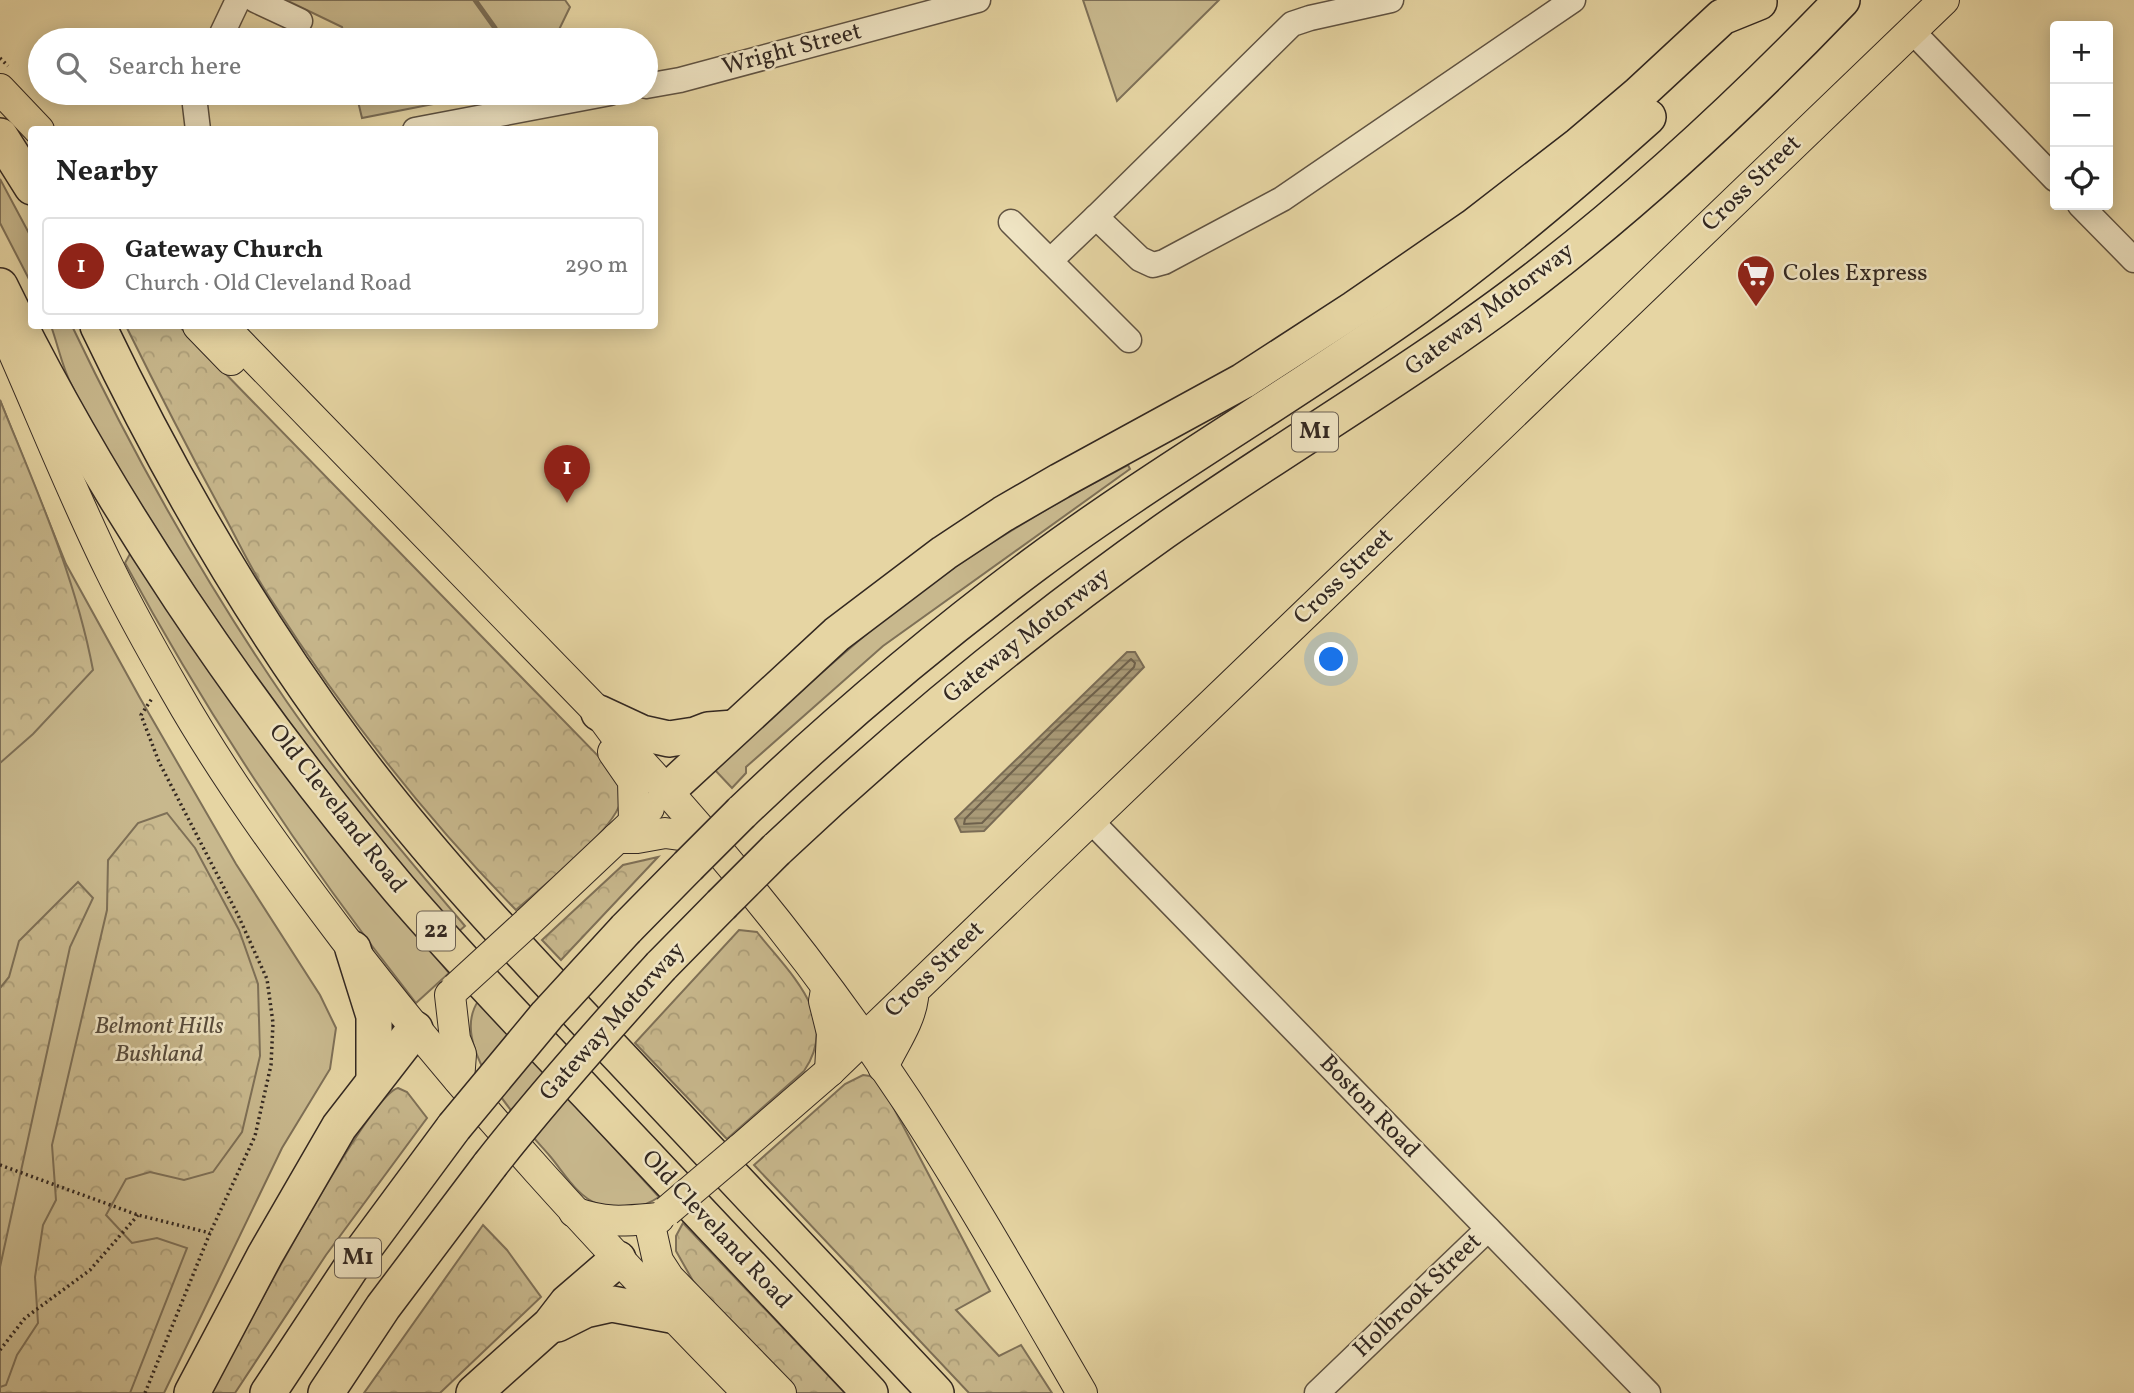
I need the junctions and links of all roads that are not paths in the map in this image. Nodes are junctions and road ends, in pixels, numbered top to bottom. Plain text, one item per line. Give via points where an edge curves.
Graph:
1 (238, 0) edge
2 (255, 0) edge
3 (978, 0) edge
4 (1391, 0) edge
5 (1573, 0) edge
6 (1842, 0) edge
7 (1944, 0) edge
8 (1760, 1) edge
9 (300, 22) dead end
10 (225, 28) edge
11 (1912, 31) junction
12 (658, 84) edge
13 (0, 89) edge
14 (195, 105) edge
15 (547, 105) edge
16 (35, 126) edge
17 (198, 126) edge
18 (436, 126) edge
19 (0, 136) edge
20 (2050, 174) edge
21 (28, 181) edge
22 (2085, 210) edge
23 (1096, 217) junction
24 (1011, 222) dead end
25 (2134, 260) edge
26 (1051, 261) junction
27 (0, 286) edge
28 (0, 322) edge
29 (100, 329) edge
30 (201, 329) edge
31 (226, 329) edge
32 (1129, 340) dead end
33 (599, 713) junction
34 (734, 728) junction
35 (667, 791) junction
36 (1091, 821) junction
37 (626, 830) junction
38 (709, 838) junction
39 (353, 949) junction
40 (827, 986) junction
41 (453, 991) junction
42 (914, 991) junction
43 (415, 1030) junction
44 (863, 1039) junction
45 (883, 1067) junction
46 (831, 1071) junction
47 (374, 1080) junction
48 (459, 1080) junction
49 (573, 1212) junction
50 (659, 1220) junction
51 (1488, 1229) junction
52 (618, 1259) junction
53 (671, 1315) junction
54 (550, 1325) junction
55 (192, 1393) edge
56 (268, 1393) edge
57 (326, 1393) edge
58 (474, 1393) edge
59 (748, 1393) edge
60 (781, 1393) edge
61 (870, 1393) edge
62 (936, 1393) edge
63 (1082, 1393) edge
64 (1317, 1393) edge
65 (1648, 1393) edge

1 - 10 street
2 - 9 street
3 - 12 street, Wright Street
4 - 23 street via 1292,24
5 - 23 street via 1282,199 1171,258 1153,265 1140,259
6 - 57 highway, Gateway Motorway / M1, bridge via 1663,174 1548,268 1408,372 1167,530 1017,641 916,723 776,850 576,1060 391,1297
7 - 11 main road, Cross Street
8 - 34 highway via 1722,17 1558,161 1473,227 1354,309 1243,381 1060,481 944,553 837,634
8 - 56 highway, Gateway Motorway / M1, bridge via 1701,69 1535,216 1417,307 1037,563 804,754 688,866 547,1015 454,1128 360,1254
11 - 20 street
11 - 36 main road, Cross Street
13 - 16 main road
14 - 17 street
15 - 18 street
19 - 21 highway
22 - 25 street
23 - 26 street
24 - 26 street
26 - 32 street
27 - 61 highway, Old Cleveland Road / 22 via 138,531 227,665 348,826 446,943
28 - 39 main road via 109,569 171,683 247,806
29 - 62 highway, Old Cleveland Road / 22 via 233,578 307,691 391,802 482,911
30 - 37 main road via 614,754 633,781
31 - 33 main road
33 - 34 highway via 642,733 669,739
33 - 35 main road
34 - 35 highway
35 - 37 main road
35 - 38 main road
36 - 42 main road, Cross Street
36 - 51 street, Boston Road
37 - 38 main road via 637,838 665,833
37 - 41 main road, bridge
38 - 40 main road
39 - 43 main road
39 - 47 highway via 374,1016
40 - 44 main road
40 - 46 main road via 824,1001 831,1022
41 - 43 main road
41 - 48 main road via 455,1039 461,1054
42 - 44 main road, Cross Street
42 - 45 main road via 911,1013
43 - 47 highway
43 - 48 main road
44 - 45 main road
44 - 46 main road, Cross Street
45 - 63 main road
46 - 50 main road, Cross Street, bridge
47 - 55 highway via 339,1126 288,1212
48 - 49 main road
49 - 50 main road via 616,1223
49 - 52 main road
50 - 52 main road, Cross Street
50 - 60 main road via 658,1261 668,1278
51 - 64 street, Holbrook Street
51 - 65 street, Boston Road
52 - 53 main road
52 - 54 highway via 567,1303
53 - 54 highway via 612,1304
53 - 59 main road
54 - 58 highway

